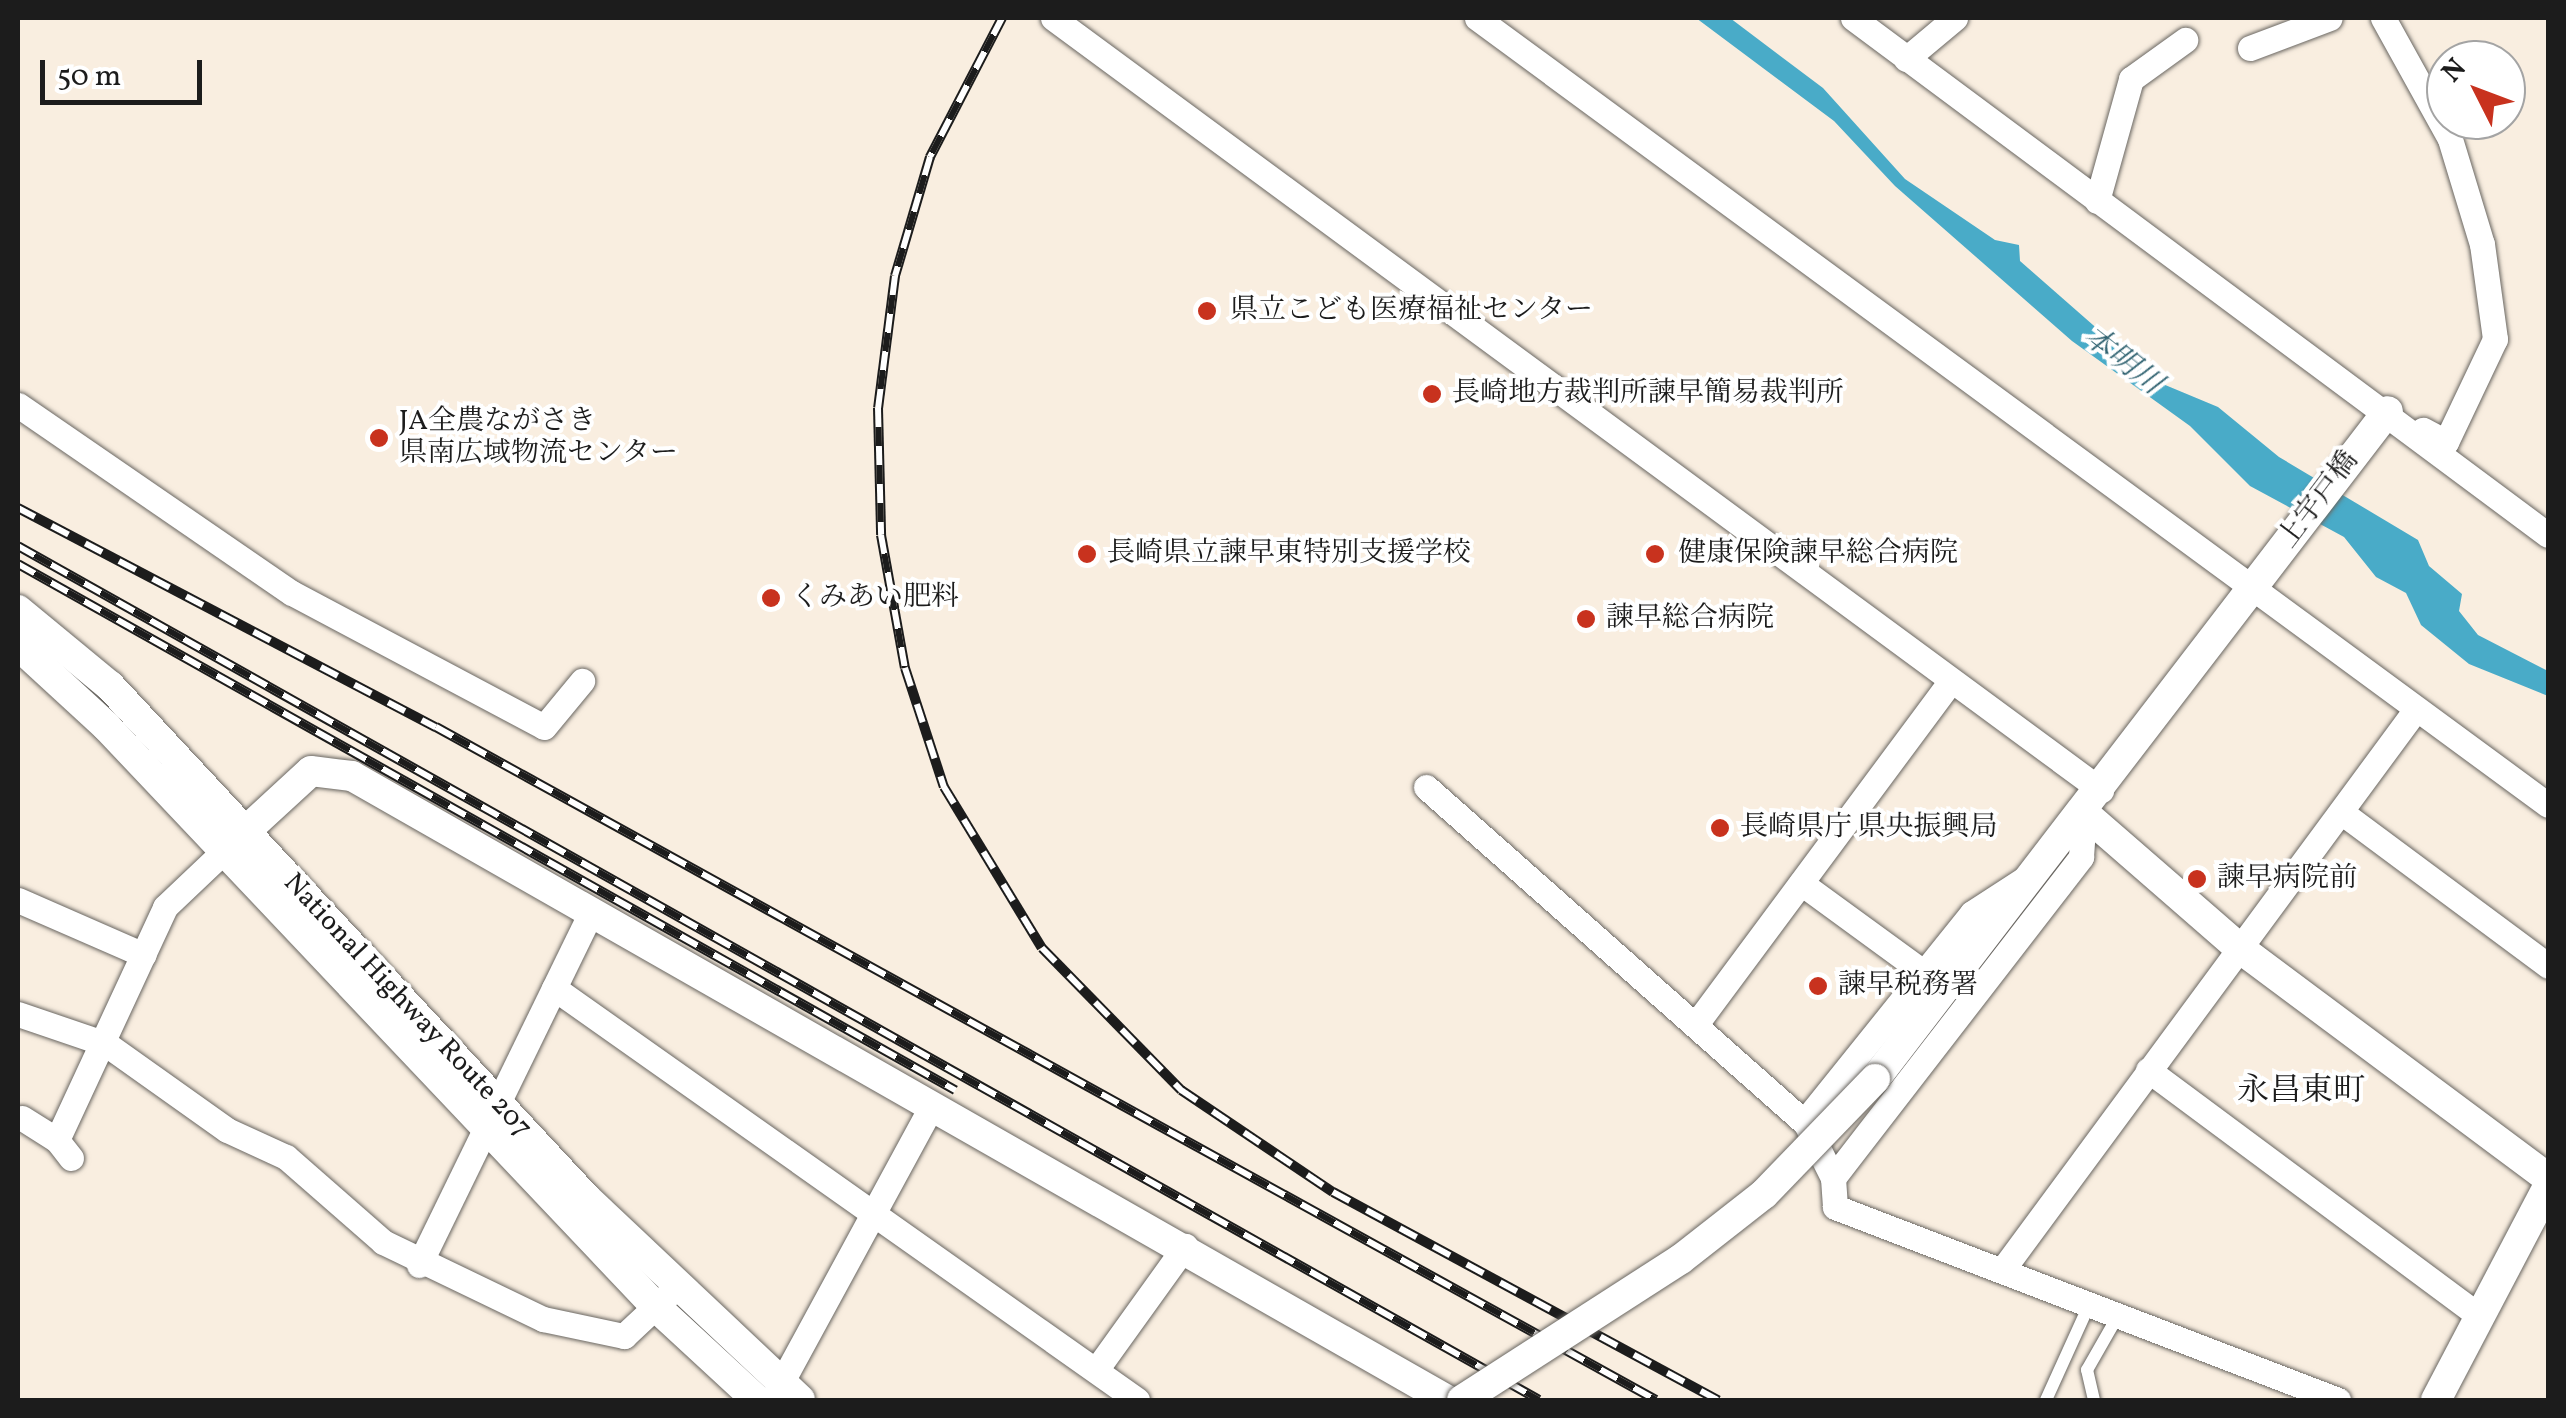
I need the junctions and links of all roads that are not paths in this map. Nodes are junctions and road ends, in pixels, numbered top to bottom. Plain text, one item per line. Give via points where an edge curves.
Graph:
1 (1053, 18) edge
2 (1478, 18) edge
3 (1852, 18) edge
4 (1955, 18) edge
5 (2330, 18) edge
6 (2383, 18) edge
7 (2185, 40) dead end
8 (2250, 48) dead end
9 (1906, 59) junction
10 (2097, 201) junction
11 (18, 405) edge
12 (2379, 422) junction
13 (2548, 535) edge
14 (2249, 593) junction
15 (18, 610) edge
16 (18, 645) edge
17 (582, 681) dead end
18 (1952, 681) junction
19 (2414, 712) junction
20 (1426, 787) dead end
21 (2092, 801) junction
22 (2548, 806) edge
23 (2341, 812) junction
24 (234, 842) junction
25 (2040, 870) junction
26 (1801, 883) junction
27 (18, 900) edge
28 (591, 912) junction
29 (2238, 947) junction
30 (144, 955) junction
31 (2548, 966) edge
32 (1926, 974) junction
33 (554, 988) junction
34 (18, 1014) edge
35 (1699, 1020) junction
36 (106, 1044) junction
37 (2148, 1070) junction
38 (932, 1105) junction
39 (492, 1114) junction
40 (22, 1118) dead end
41 (1804, 1122) junction
42 (1833, 1178) junction
43 (2548, 1178) edge
44 (2548, 1187) edge
45 (872, 1208) junction
46 (1185, 1246) junction
47 (419, 1265) junction
48 (2003, 1269) junction
49 (665, 1297) junction
50 (2090, 1303) junction
51 (2119, 1314) junction
52 (2480, 1316) junction
53 (1096, 1370) junction
54 (1428, 1396) edge
55 (778, 1397) edge
56 (2089, 1399) edge
57 (1137, 1400) edge
58 (1462, 1400) edge
59 (2046, 1400) edge
60 (2338, 1400) edge
61 (2436, 1400) edge

1 - 18 street
2 - 14 street
3 - 9 street
4 - 9 street
5 - 8 street
6 - 12 street via 2450,139 2482,244 2495,339 2446,442
7 - 10 street via 2130,79
9 - 10 street
10 - 12 street
11 - 17 street via 292,592 544,727
12 - 13 street
12 - 14 street, 上宇戸橋
14 - 19 street
14 - 21 street, 上宇戸橋
15 - 24 street, National Highway Route 207 via 110,686
16 - 24 street
18 - 21 street
18 - 26 street
19 - 22 street
19 - 23 street
20 - 35 street
21 - 25 street, 上宇戸橋
21 - 29 street
21 - 42 street via 2081,857
23 - 29 street
23 - 31 street
24 - 28 street via 311,770 328,766
24 - 30 street via 165,906
24 - 39 street, National Highway Route 207
25 - 32 street via 1972,912
25 - 58 street, 上宇戸橋, bridge via 1875,1079 1764,1194 1681,1259
26 - 32 street
26 - 35 street
27 - 30 street
28 - 33 street
28 - 38 street
29 - 37 street
29 - 43 street
30 - 36 street
32 - 41 street
33 - 39 street
33 - 45 street
34 - 36 street
35 - 41 street via 1754,1084
36 - 40 street via 64,1149
36 - 47 street via 227,1130 286,1156
37 - 48 street
37 - 52 street
38 - 45 street
38 - 46 street
39 - 47 street
39 - 49 street, National Highway Route 207
41 - 42 street
42 - 48 street via 1836,1206
44 - 52 street
45 - 53 street
45 - 55 street
46 - 53 street
46 - 54 street
47 - 49 street via 543,1319 624,1336
48 - 50 street
49 - 55 street, National Highway Route 207
50 - 51 street
50 - 59 lane
51 - 56 lane via 2086,1370
51 - 60 street
52 - 61 street
53 - 57 street

